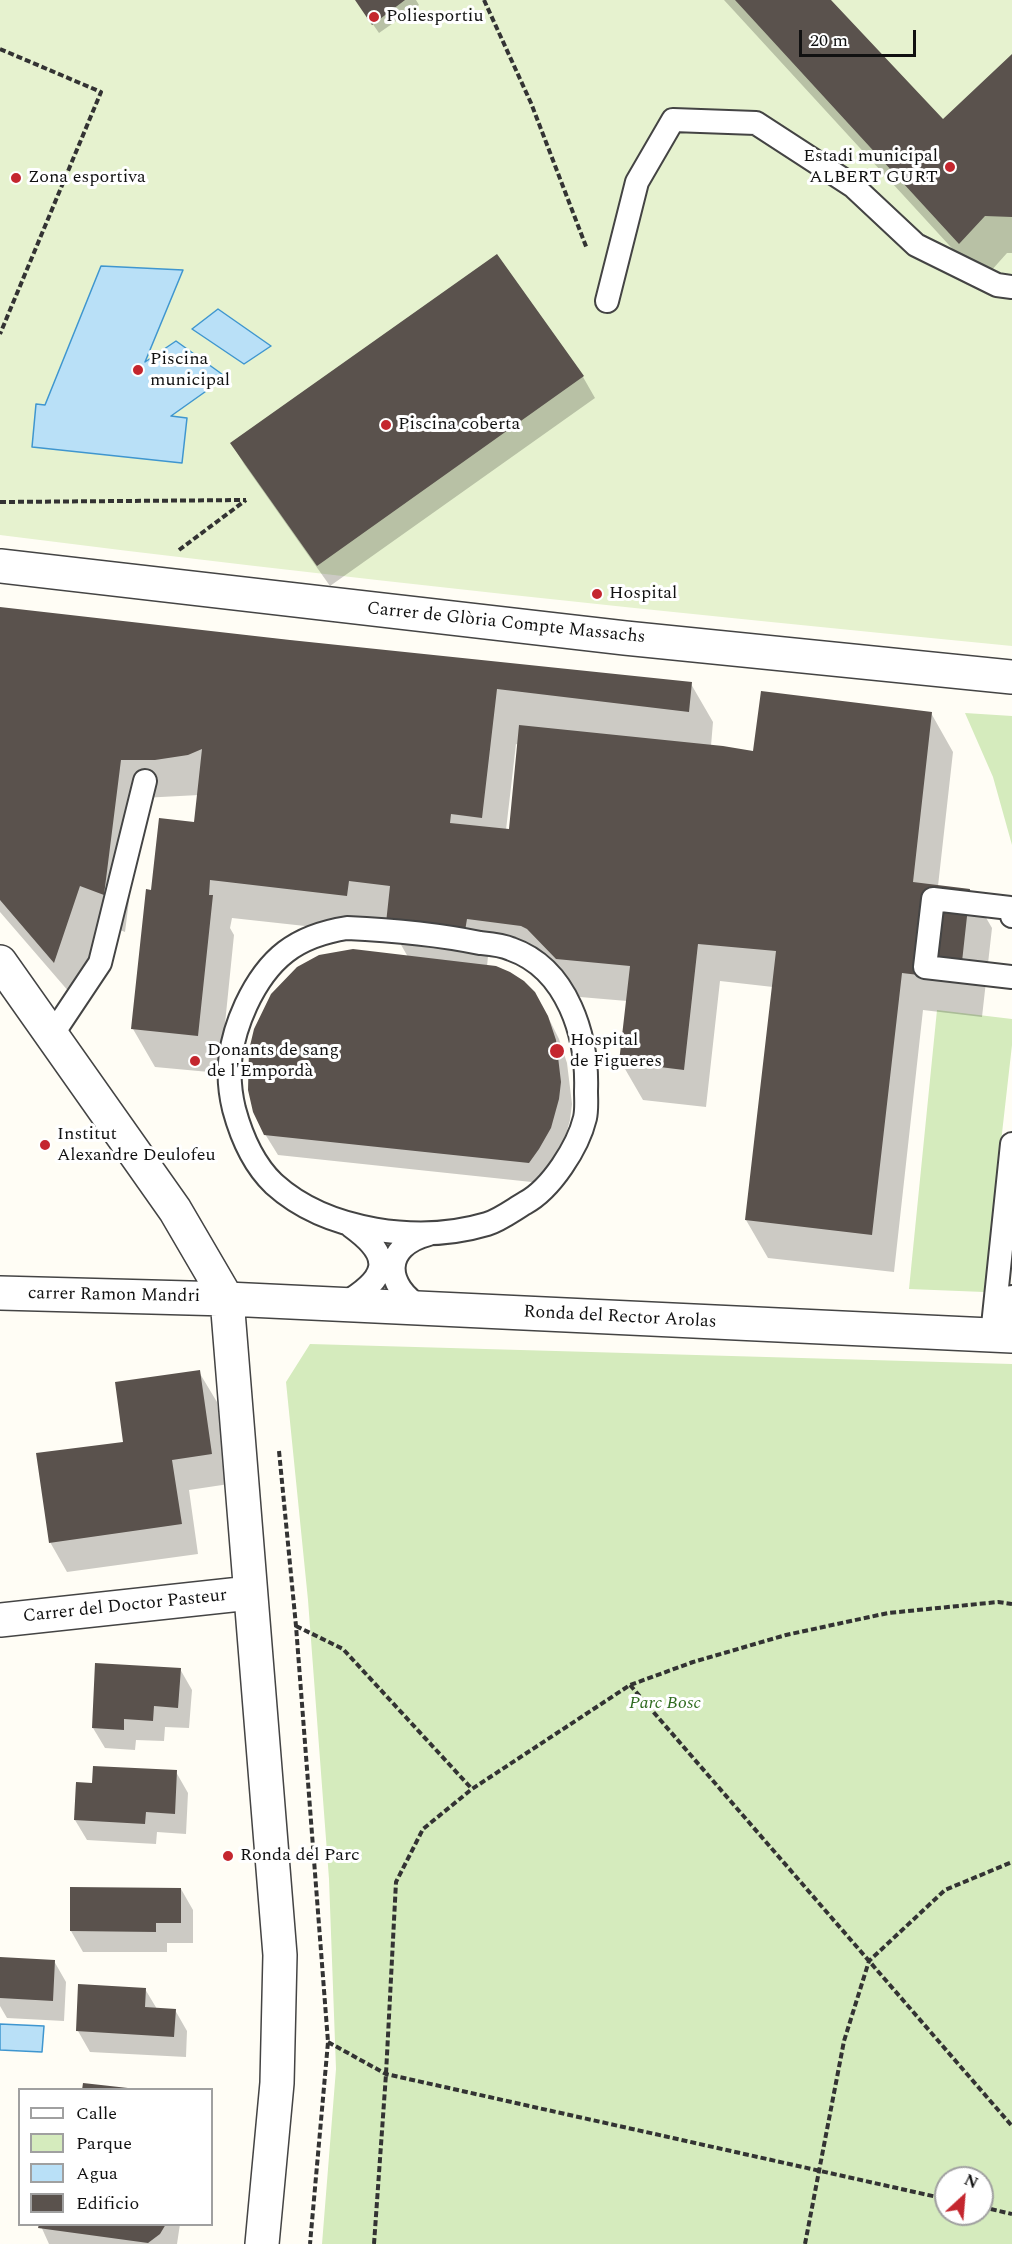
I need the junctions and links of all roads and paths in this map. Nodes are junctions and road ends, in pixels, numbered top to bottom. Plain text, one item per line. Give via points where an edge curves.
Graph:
1 (484, 0) edge
2 (0, 49) edge
3 (1012, 286) edge
4 (607, 301) joint
5 (0, 334) edge
6 (0, 502) edge
7 (183, 546) dead end
8 (0, 566) edge
9 (1012, 678) edge
10 (145, 782) dead end
11 (1012, 916) edge
12 (0, 962) edge
13 (1012, 977) edge
14 (52, 1035) junction
15 (1012, 1144) edge
16 (350, 1225) junction
17 (434, 1233) junction
18 (0, 1293) edge
19 (1012, 1297) edge
20 (227, 1299) junction
21 (344, 1304) junction
22 (422, 1308) junction
23 (1004, 1335) edge
24 (250, 1593) junction
25 (1012, 1604) edge
26 (0, 1620) edge
27 (296, 1626) dead end
28 (630, 1685) junction
29 (472, 1789) junction
30 (1012, 1862) edge
31 (869, 1961) junction
32 (328, 2042) dead end
33 (386, 2074) junction
34 (1012, 2126) edge
35 (819, 2171) junction
36 (934, 2196) edge
37 (994, 2210) edge
38 (1012, 2214) edge
39 (262, 2244) edge
40 (374, 2244) edge
41 (805, 2244) edge

1 - 4 path via 531,103
2 - 5 path via 101,92
3 - 4 lane via 997,285 916,245 853,186 756,123 673,120 637,182
6 - 7 path via 246,500
8 - 9 street, Carrer de Glòria Compte Massachs
10 - 14 lane via 99,963
11 - 13 lane via 1010,908 933,899 925,967
12 - 14 street
14 - 20 street via 175,1210
15 - 23 lane
16 - 17 lane
16 - 17 lane via 301,1202 274,1184 238,1124 229,1071 231,1046 241,1017 273,963 308,937 347,928 512,949 549,974 577,1019 587,1070 585,1117 565,1163 532,1199 489,1224
16 - 21 lane via 368,1238 380,1257 380,1266 372,1285
17 - 22 lane via 405,1244 393,1263 403,1293
18 - 20 street, carrer Ramon Mandri
19 - 23 lane
20 - 21 street, Ronda del Rector Arolas
20 - 24 street
21 - 22 street, Ronda del Rector Arolas
22 - 23 street, Ronda del Rector Arolas
24 - 26 street, Carrer del Doctor Pasteur
24 - 39 street via 280,1955 277,2083
25 - 28 path via 998,1602 888,1613 786,1635
27 - 29 path via 343,1649
28 - 29 path
28 - 31 path
29 - 33 path via 423,1829 396,1882
30 - 31 path via 945,1890
31 - 34 path
31 - 35 path via 844,2041
32 - 33 path
33 - 35 path
33 - 40 path
35 - 36 path
35 - 41 path
37 - 38 path

